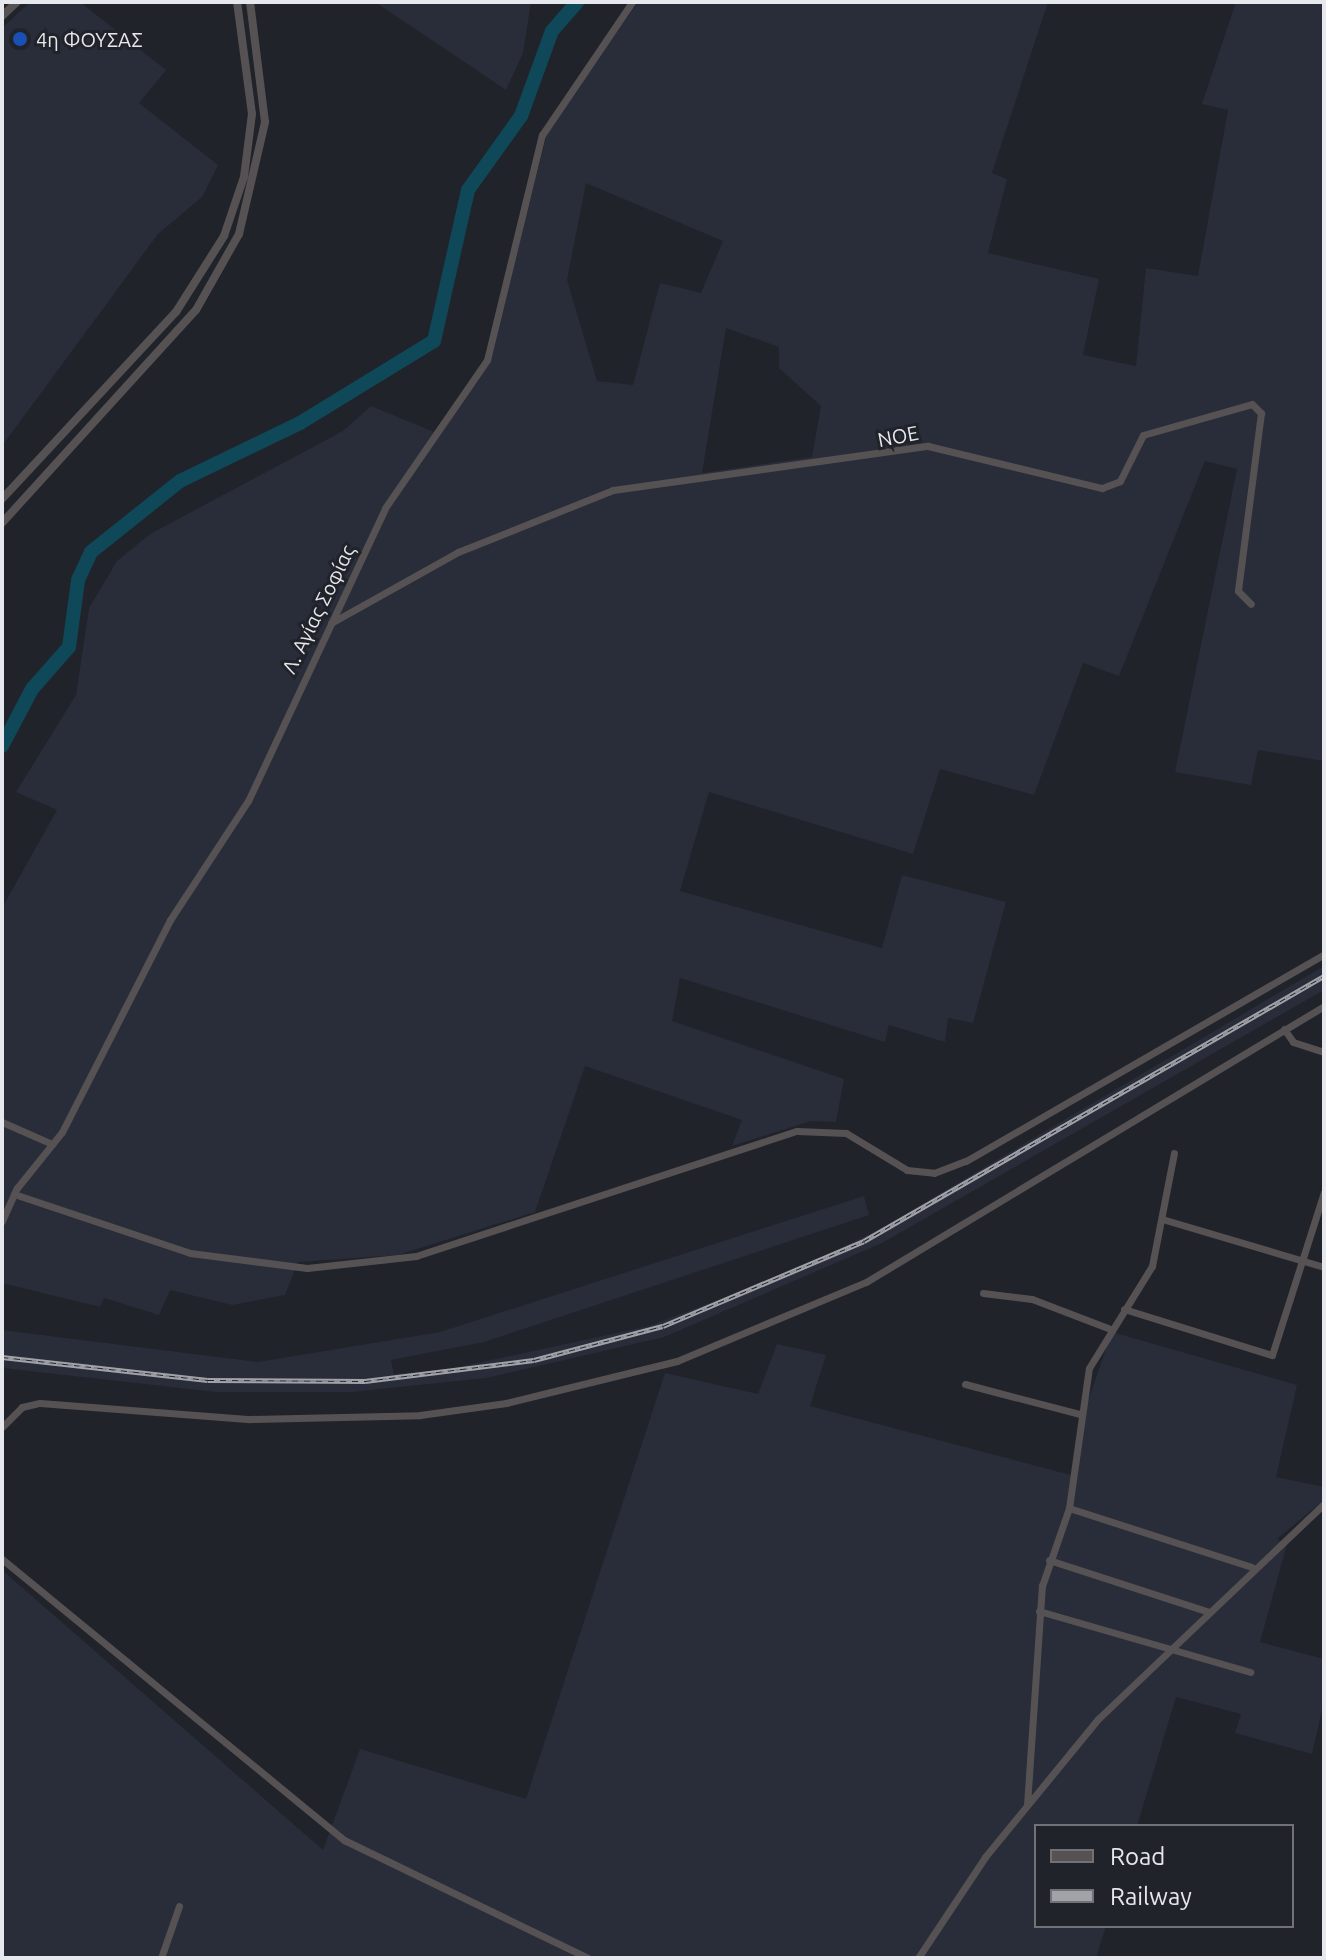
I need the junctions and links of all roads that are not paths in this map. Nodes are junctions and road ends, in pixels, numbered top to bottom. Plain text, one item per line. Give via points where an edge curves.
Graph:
1 (17, 2) edge
2 (237, 2) edge
3 (250, 2) edge
4 (632, 2) edge
5 (2, 16) edge
6 (2, 499) edge
7 (2, 523) edge
8 (1251, 604) dead end
9 (329, 624) junction
10 (1324, 954) edge
11 (1324, 1006) edge
12 (1284, 1029) junction
13 (1324, 1052) edge
14 (2, 1122) edge
15 (52, 1144) junction
16 (1174, 1153) dead end
17 (1324, 1192) edge
18 (14, 1194) junction
19 (1162, 1219) junction
20 (2, 1221) edge
21 (1301, 1260) junction
22 (1324, 1267) edge
23 (983, 1293) dead end
24 (1124, 1309) junction
25 (1110, 1329) junction
26 (965, 1384) dead end
27 (1079, 1414) junction
28 (2, 1427) edge
29 (1324, 1504) edge
30 (1069, 1508) junction
31 (2, 1559) edge
32 (1049, 1560) junction
33 (1252, 1567) junction
34 (1039, 1611) junction
35 (1209, 1612) junction
36 (1177, 1650) junction
37 (1250, 1672) dead end
38 (1027, 1805) junction
39 (179, 1906) dead end
40 (161, 1958) edge
41 (588, 1958) edge
42 (918, 1958) edge

1 - 5 street
2 - 6 street via 252,114 244,177 224,236 176,312
3 - 7 street via 263,59 265,122 256,183 233,248 177,332 49,463
4 - 9 street, Λ. Αγίας Σοφίας via 542,135 487,360 385,508
8 - 9 street, NOE via 1238,591 1261,413 1252,404 1222,418 1149,432 1120,481 1102,488 928,446 613,490 458,552
9 - 15 street, Λ. Αγίας Σοφίας via 248,801 170,920
10 - 18 street via 966,1161 934,1173 907,1170 846,1133 797,1131 430,1252 307,1268 190,1253
11 - 12 street
12 - 13 street via 1293,1042
12 - 28 street via 866,1282 738,1340 630,1376 506,1403 344,1419 40,1403 22,1407
14 - 15 street
15 - 18 street, Λ. Αγίας Σοφίας
16 - 19 street
17 - 21 street
18 - 20 street, Λ. Αγίας Σοφίας
19 - 21 street
19 - 24 street via 1152,1266
21 - 22 street
21 - 24 street via 1272,1355
23 - 25 street via 1032,1299
24 - 25 street
25 - 27 street via 1089,1368
26 - 27 street
27 - 30 street
29 - 33 street
30 - 32 street
30 - 33 street
31 - 41 street via 344,1840
32 - 34 street
32 - 35 street
33 - 35 street
34 - 36 street
34 - 38 street
35 - 36 street
36 - 37 street
36 - 38 street via 1107,1710
38 - 42 street via 935,1924
39 - 40 street

